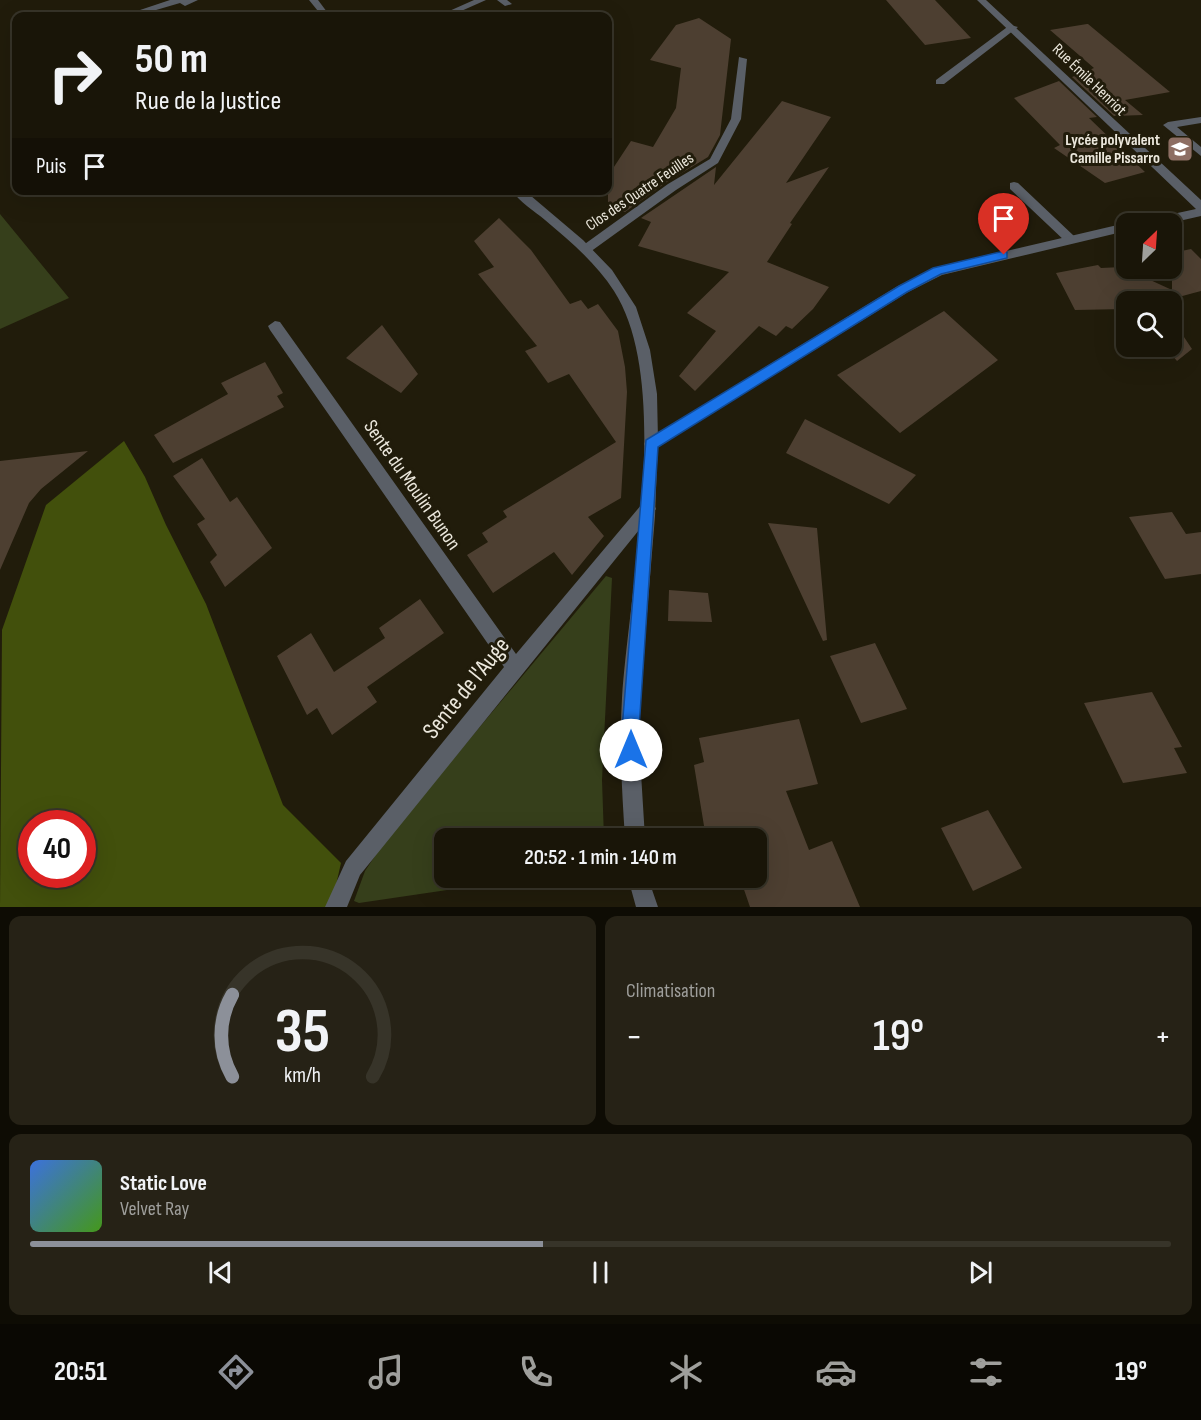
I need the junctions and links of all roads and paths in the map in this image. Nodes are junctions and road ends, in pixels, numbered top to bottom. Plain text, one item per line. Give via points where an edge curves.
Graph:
1 (181, 0) edge
2 (194, 0) edge
3 (313, 0) edge
4 (482, 0) edge
5 (981, 0) edge
6 (139, 12) dead end
7 (323, 12) edge
8 (453, 12) edge
9 (1012, 27) junction
10 (742, 60) dead end
11 (940, 82) dead end
12 (1201, 120) edge
13 (1201, 153) edge
14 (1014, 186) dead end
15 (522, 195) edge
16 (1201, 207) edge
17 (1201, 212) edge
18 (1182, 216) edge
19 (1116, 229) edge
20 (1070, 239) junction
21 (586, 249) junction
22 (275, 326) dead end
23 (651, 444) junction
24 (648, 509) junction
25 (515, 668) junction
26 (635, 828) edge
27 (641, 888) edge
28 (336, 907) edge
29 (647, 907) edge

1 - 2 street
1 - 6 street
3 - 7 street
4 - 8 street
5 - 9 street, Rue Émile Henriot
9 - 11 street
9 - 16 street, Rue Émile Henriot
10 - 21 street, Clos des Quatre Feuilles via 736,119 714,161
12 - 13 street via 1168,125
14 - 20 street
15 - 21 street
17 - 18 street
19 - 20 street
20 - 23 street via 938,271
21 - 23 street via 628,304 640,334 648,365
22 - 25 street, Sente du Moulin Bunon
23 - 24 street
24 - 25 street, Sente de l'Auge
24 - 26 street via 630,729
25 - 28 street, Sente de l'Auge via 353,868
27 - 29 street

